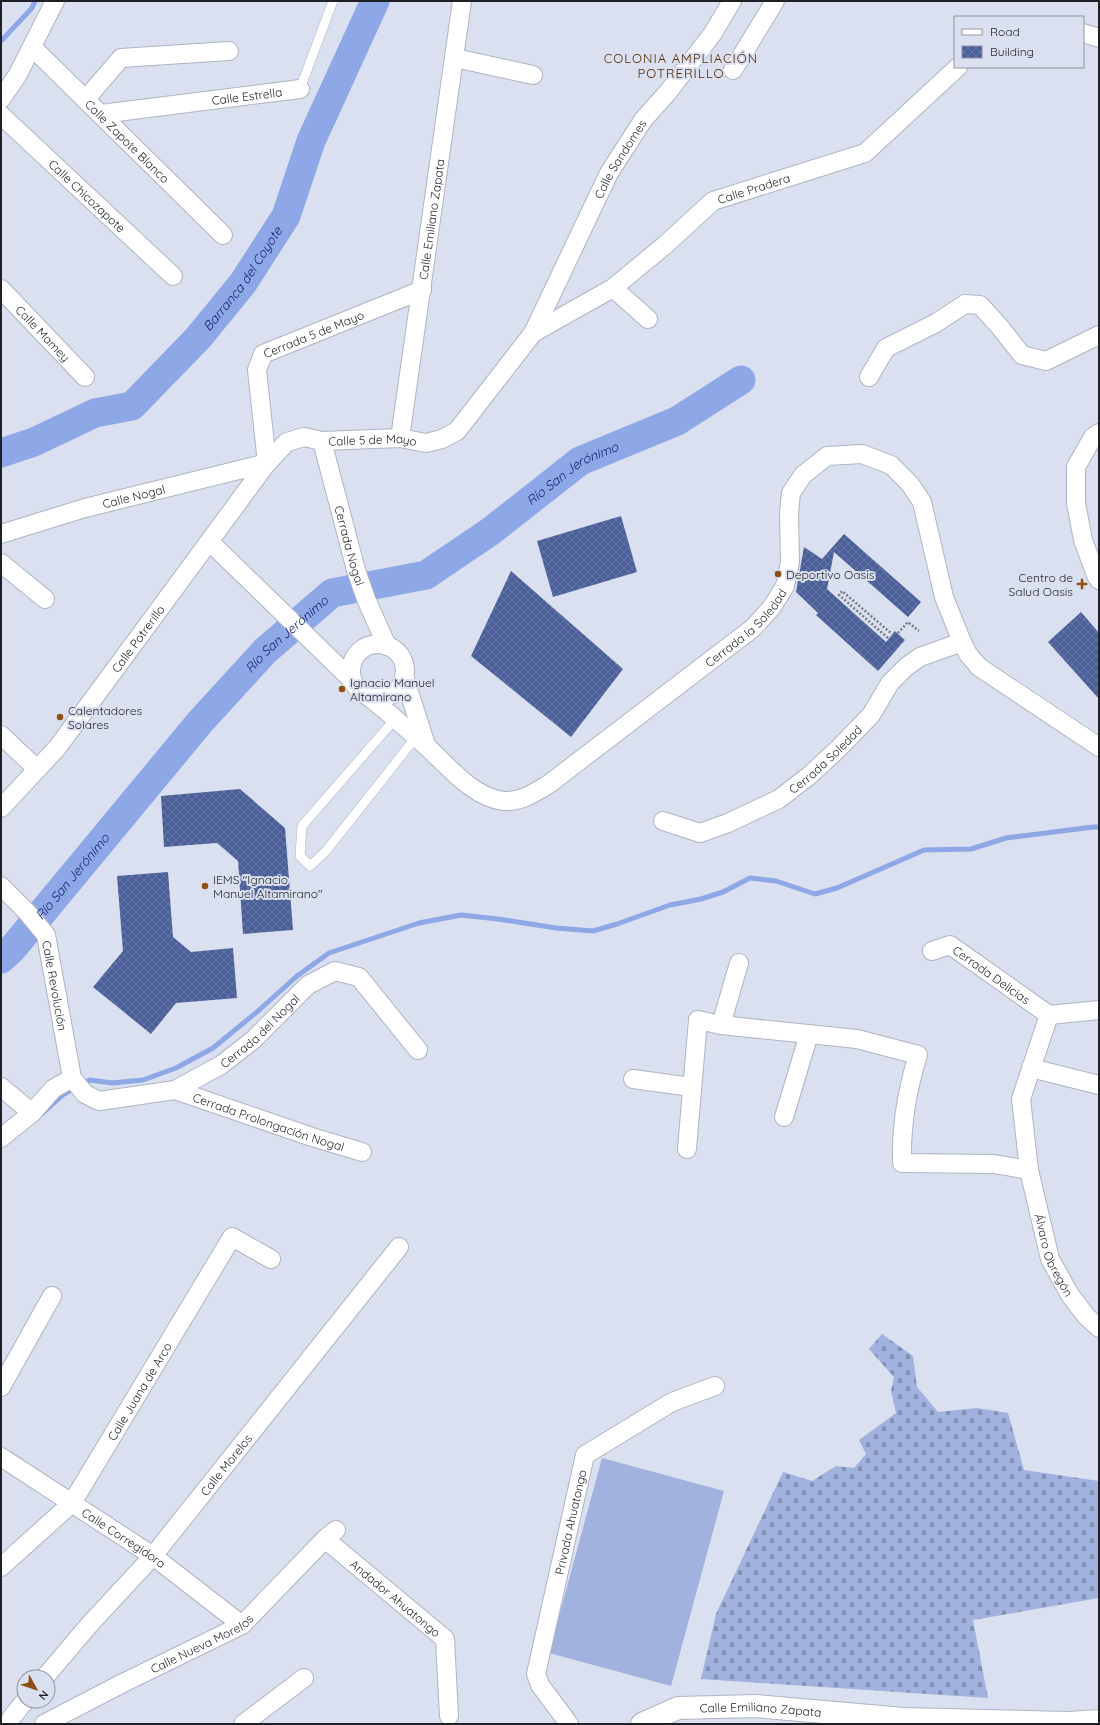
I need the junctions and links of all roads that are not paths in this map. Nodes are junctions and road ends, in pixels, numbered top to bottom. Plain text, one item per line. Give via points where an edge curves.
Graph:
1 (55, 1) edge
2 (333, 1) edge
3 (462, 1) edge
4 (732, 1) edge
5 (775, 1) edge
6 (1084, 33) edge
7 (1099, 38) edge
8 (32, 47) junction
9 (229, 51) dead end
10 (455, 58) junction
11 (957, 68) edge
12 (732, 70) dead end
13 (533, 75) dead end
14 (300, 89) joint
15 (1, 99) edge
16 (85, 100) junction
17 (101, 114) junction
18 (1, 115) edge
19 (223, 235) dead end
20 (174, 276) dead end
21 (613, 288) junction
22 (1, 289) edge
23 (422, 290) junction
24 (648, 319) dead end
25 (533, 333) junction
26 (1099, 335) edge
27 (85, 377) dead end
28 (870, 377) dead end
29 (1099, 433) edge
30 (400, 438) junction
31 (322, 441) junction
32 (267, 463) junction
33 (1, 534) edge
34 (210, 542) junction
35 (1, 563) edge
36 (1099, 580) edge
37 (45, 599) dead end
38 (962, 642) junction
39 (387, 646) junction
40 (404, 676) junction
41 (353, 681) junction
42 (369, 696) junction
43 (395, 719) junction
44 (1, 735) edge
45 (421, 741) junction
46 (1099, 747) edge
47 (36, 769) junction
48 (1, 808) edge
49 (663, 821) dead end
50 (1, 886) edge
51 (932, 951) dead end
52 (739, 963) dead end
53 (1099, 1010) edge
54 (1049, 1015) junction
55 (721, 1025) junction
56 (809, 1034) junction
57 (418, 1050) dead end
58 (1031, 1068) junction
59 (73, 1079) junction
60 (633, 1079) dead end
61 (1099, 1085) edge
62 (1, 1087) edge
63 (691, 1087) junction
64 (175, 1090) junction
65 (32, 1113) junction
66 (784, 1117) dead end
67 (1, 1138) edge
68 (687, 1149) dead end
69 (362, 1152) dead end
70 (1029, 1170) junction
71 (399, 1246) dead end
72 (271, 1259) dead end
73 (52, 1296) dead end
74 (1099, 1328) edge
75 (715, 1386) dead end
76 (1, 1387) edge
77 (1, 1457) edge
78 (72, 1503) junction
79 (330, 1535) joint
80 (153, 1556) junction
81 (1, 1567) edge
82 (242, 1625) junction
83 (52, 1669) edge
84 (304, 1678) dead end
85 (18, 1709) edge
86 (449, 1716) dead end
87 (676, 1716) edge
88 (903, 1721) edge
89 (1099, 1721) edge
90 (8, 1724) edge
91 (44, 1724) edge
92 (243, 1724) edge
93 (569, 1724) edge
94 (642, 1724) edge
95 (1069, 1724) edge

1 - 8 street
2 - 14 lane, Calle Estrella
3 - 10 street, Calle Emiliano Zapata
4 - 25 street, Calle Sandomes via 713,33 643,120 609,173
5 - 12 street
6 - 7 street
8 - 15 street via 18,76
8 - 16 street, Calle Zapote Blanco
9 - 16 street via 121,58
10 - 13 street
10 - 23 street, Calle Emiliano Zapata
11 - 21 street, Calle Pradera via 865,153 713,201
14 - 17 street, Calle Estrella
16 - 17 street, Calle Zapote Blanco
17 - 19 street, Calle Zapote Blanco
18 - 20 street, Calle Chicozapote
21 - 24 street
21 - 25 street, Calle Pradera
22 - 27 street, Calle Mamey
23 - 30 street, Calle Emiliano Zapata
23 - 32 street, Cerrada 5 de Mayo via 263,354 257,370
25 - 30 street, Calle 5 de Mayo via 457,431 442,439 426,443
26 - 28 street via 1046,361 1022,355 980,305 965,304 886,348
29 - 36 street via 1093,436 1076,467 1076,503 1082,540
30 - 31 street, Calle 5 de Mayo
31 - 32 street, Calle 5 de Mayo via 304,437 287,442
31 - 39 street, Cerrada Nogal via 356,570
32 - 33 street, Calle Nogal via 85,508
32 - 34 street, Calle Potrerillo
34 - 41 street
34 - 47 street, Calle Potrerillo via 57,748
35 - 37 street
38 - 45 street, Cerrada la Soledad via 944,596 922,502 910,484 891,466 862,454 827,456 803,475 791,493 788,513 790,562 786,586 772,607 753,628 732,645 549,784 520,800 503,801 490,797 467,784
38 - 46 street, Cerrada la Soledad via 968,654 979,666
38 - 49 street, Cerrada Soledad via 920,657 906,667 890,683 871,715 855,732 810,775 779,799 700,833
39 - 40 street via 401,658
39 - 41 street via 369,646 356,656 351,672
40 - 42 street via 401,684 391,694 378,698
40 - 45 street, Cerrada la Soledad
41 - 42 street via 359,690
42 - 43 street, Cerrada la Soledad
43 - 45 street, Cerrada la Soledad
43 - 45 lane via 302,826 300,856 310,866 326,851
44 - 47 street
47 - 48 street, Calle Potrerillo
50 - 59 street, Calle Revolución via 46,935
51 - 54 street, Cerrada Delicias via 950,945
52 - 55 street
53 - 54 street
54 - 58 street, Álvaro Obregón
55 - 56 street
55 - 63 street via 698,1020
56 - 66 street
56 - 70 street via 857,1039 918,1055 909,1083 902,1138 902,1163 994,1164
57 - 64 street, Cerrada del Nogal via 359,976 335,971 308,985 253,1040 222,1065
58 - 61 street
58 - 70 street, Álvaro Obregón via 1021,1099
59 - 64 street, Cerrada del Nogal via 85,1094 99,1101
59 - 65 street via 53,1089
60 - 63 street
62 - 65 street
63 - 68 street
64 - 69 street, Cerrada Prolongación Nogal
65 - 67 street
70 - 74 street, Álvaro Obregón via 1050,1259 1070,1295
71 - 80 street, Calle Morelos
72 - 78 street, Calle Juana de Arco via 232,1237
73 - 76 street
75 - 93 street, Privada Ahuatongo via 672,1402 585,1455 536,1674 540,1685
77 - 78 street, Calle Corregidora
78 - 80 street, Calle Corregidora
78 - 81 street, Calle Juana de Arco
79 - 82 street, Calle Nueva Morelos
79 - 86 street, Andador Ahuatongo via 445,1639
80 - 82 street, Calle Corregidora
80 - 83 street, Calle Morelos
82 - 91 street, Calle Nueva Morelos
84 - 92 street
85 - 90 street
87 - 88 street, Calle Emiliano Zapata via 755,1706
87 - 94 street, Calle Emiliano Zapata
88 - 95 street, Calle Emiliano Zapata
89 - 95 street, Calle Emiliano Zapata

